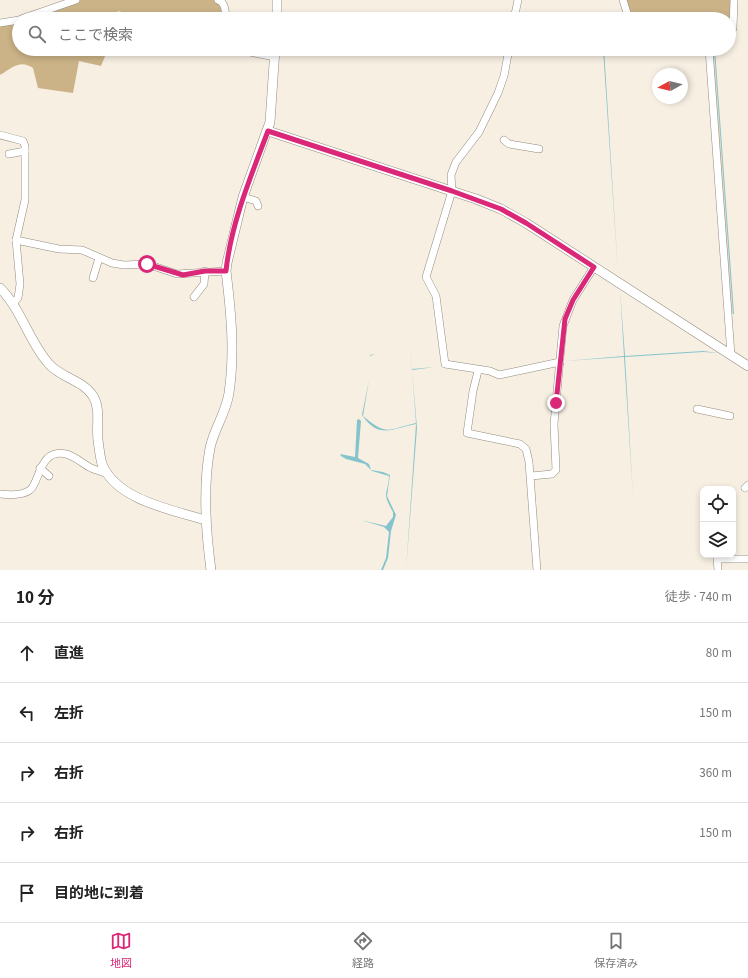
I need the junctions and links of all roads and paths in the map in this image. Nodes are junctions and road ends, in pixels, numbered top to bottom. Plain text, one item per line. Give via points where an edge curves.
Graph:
1 (73, 0) edge
2 (218, 0) edge
3 (277, 0) edge
4 (518, 0) edge
5 (624, 0) edge
6 (734, 0) edge
7 (40, 12) edge
8 (225, 12) edge
9 (276, 12) edge
10 (515, 12) edge
11 (627, 12) edge
12 (734, 12) edge
13 (12, 21) edge
14 (0, 23) edge
15 (275, 56) edge
16 (508, 56) edge
17 (710, 56) edge
18 (268, 131) junction
19 (0, 135) edge
20 (504, 140) dead end
21 (538, 149) dead end
22 (25, 151) junction
23 (9, 154) dead end
24 (452, 191) junction
25 (243, 197) junction
26 (258, 206) dead end
27 (16, 240) junction
28 (99, 258) junction
29 (594, 267) junction
30 (205, 271) junction
31 (226, 271) junction
32 (93, 278) dead end
33 (0, 288) edge
34 (194, 297) dead end
35 (13, 303) junction
36 (731, 355) junction
37 (560, 362) junction
38 (748, 366) edge
39 (478, 371) junction
40 (697, 409) dead end
41 (730, 416) dead end
42 (40, 468) junction
43 (108, 474) junction
44 (49, 476) dead end
45 (531, 476) junction
46 (0, 494) edge
47 (205, 520) junction
48 (748, 559) edge
49 (211, 570) edge
50 (537, 570) edge
51 (718, 570) edge

1 - 7 street
2 - 8 street via 225,6
3 - 9 street
4 - 10 street
5 - 11 street
6 - 12 street
13 - 14 street
15 - 18 street
16 - 24 street via 496,98 479,132 456,162 451,175
17 - 36 street
18 - 24 street
18 - 25 street
19 - 22 street via 23,141
20 - 21 street via 509,144
22 - 23 street
22 - 27 street via 25,200
24 - 29 street via 513,216
24 - 39 street via 426,277 436,296 445,364
25 - 26 street via 256,201
25 - 31 street
27 - 28 street via 58,249 82,250
27 - 35 street via 20,284 18,298
28 - 30 street via 124,265 147,264 183,275
28 - 32 street
29 - 36 street
29 - 37 street via 567,313 563,326
30 - 31 street
30 - 34 street via 204,284
31 - 47 street via 233,331 229,393 210,447
33 - 35 street
35 - 43 street via 50,365 82,385 93,396 98,411 100,454
36 - 38 street
37 - 39 street via 501,375
37 - 45 street via 554,429 556,470 552,474
39 - 45 street via 467,433 523,445 528,453
40 - 41 street
42 - 43 street via 50,458 65,454
42 - 44 street
42 - 46 street via 30,490 21,494
43 - 47 street via 119,487 134,496
45 - 50 street
47 - 49 street
48 - 51 street via 717,559

